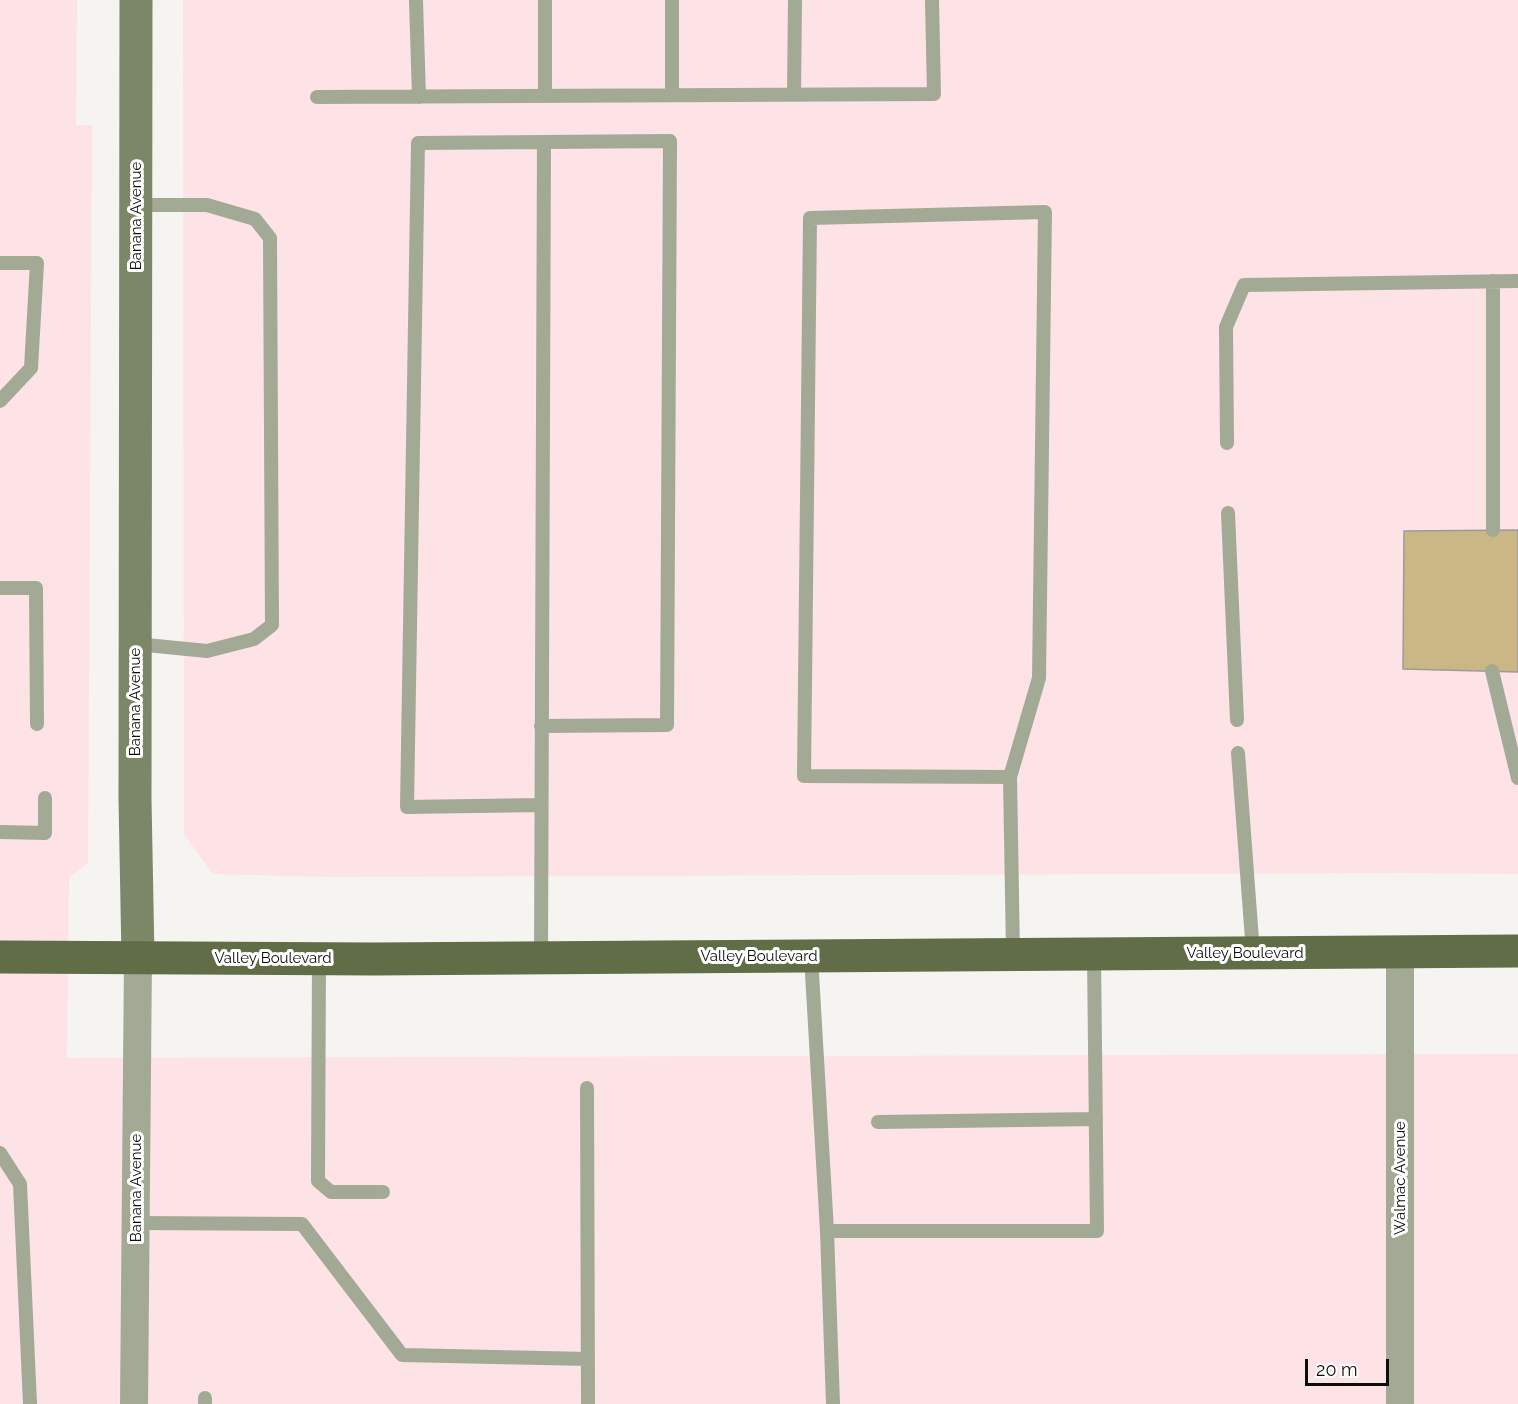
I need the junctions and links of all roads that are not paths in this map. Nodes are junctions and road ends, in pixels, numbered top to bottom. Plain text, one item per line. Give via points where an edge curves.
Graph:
1 (135, 0) edge
2 (416, 0) edge
3 (545, 0) edge
4 (672, 0) edge
5 (795, 0) edge
6 (933, 0) edge
7 (672, 95) junction
8 (794, 95) junction
9 (545, 96) junction
10 (317, 97) dead end
11 (419, 97) junction
12 (544, 143) junction
13 (135, 205) junction
14 (0, 263) edge
15 (1493, 281) junction
16 (1518, 281) edge
17 (0, 401) edge
18 (1227, 443) dead end
19 (1228, 513) dead end
20 (1493, 530) dead end
21 (0, 588) edge
22 (135, 644) junction
23 (1492, 671) dead end
24 (1237, 720) dead end
25 (37, 724) dead end
26 (541, 726) junction
27 (1238, 753) dead end
28 (1010, 777) junction
29 (1518, 778) edge
30 (45, 798) dead end
31 (541, 806) junction
32 (0, 832) edge
33 (1518, 951) edge
34 (1400, 952) junction
35 (1253, 953) junction
36 (1013, 954) junction
37 (1094, 954) junction
38 (811, 956) junction
39 (0, 957) edge
40 (138, 957) junction
41 (541, 957) junction
42 (319, 958) junction
43 (587, 1088) dead end
44 (1096, 1119) junction
45 (878, 1122) dead end
46 (0, 1153) edge
47 (383, 1192) dead end
48 (135, 1223) junction
49 (826, 1232) junction
50 (588, 1359) junction
51 (30, 1404) edge
52 (134, 1404) edge
53 (588, 1404) edge
54 (833, 1404) edge
55 (1400, 1404) edge

1 - 13 street, Banana Avenue
2 - 11 lane
3 - 9 lane
4 - 7 lane
5 - 8 lane
6 - 8 lane via 934,94
7 - 8 lane
7 - 9 lane
9 - 11 lane
10 - 11 lane
12 - 26 lane
12 - 26 lane via 670,141 667,724
12 - 31 lane via 418,143 407,807
13 - 22 street, Banana Avenue
13 - 22 lane via 207,205 255,219 270,238 272,625 254,639 207,651
14 - 17 lane via 37,263 31,368
15 - 16 lane
15 - 18 lane via 1244,285 1226,327
15 - 20 lane
19 - 24 lane
21 - 25 lane via 36,588
22 - 40 street, Banana Avenue
23 - 29 lane
26 - 31 lane
27 - 35 lane
28 - 28 lane via 1039,678 1046,212 810,218 804,776
28 - 36 lane
30 - 32 lane via 45,833
31 - 41 lane
33 - 34 main road, Valley Boulevard
34 - 35 main road, Valley Boulevard
34 - 55 street, Walmac Avenue
35 - 37 main road, Valley Boulevard
36 - 37 main road, Valley Boulevard
36 - 38 main road, Valley Boulevard
37 - 44 lane
38 - 41 main road, Valley Boulevard
38 - 49 lane
39 - 40 main road, Valley Boulevard
40 - 42 main road, Valley Boulevard
40 - 48 street, Banana Avenue
41 - 42 main road, Valley Boulevard
42 - 47 lane via 318,1181 331,1192
43 - 50 lane
44 - 45 lane
44 - 49 lane via 1097,1232
46 - 51 lane via 20,1184
48 - 50 lane via 302,1224 402,1356
48 - 52 street, Banana Avenue
49 - 54 lane
50 - 53 lane

